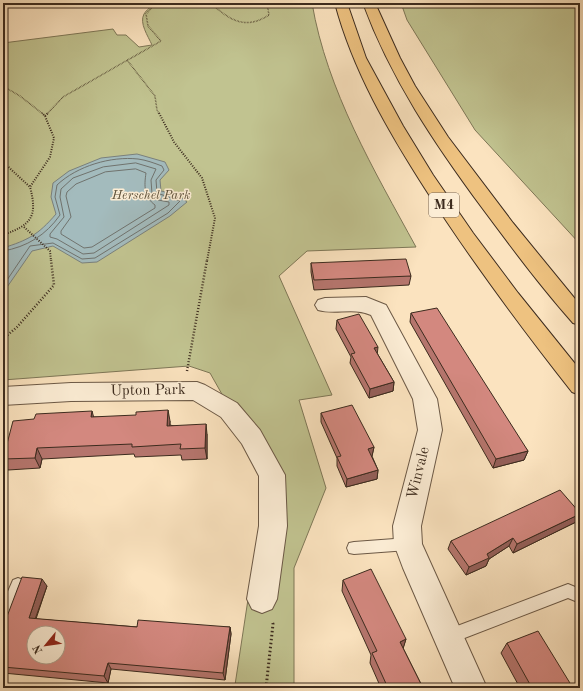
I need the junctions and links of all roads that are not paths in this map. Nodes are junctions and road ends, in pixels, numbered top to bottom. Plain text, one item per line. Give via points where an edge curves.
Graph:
1 (341, 3) edge
2 (369, 3) edge
3 (325, 305) dead end
4 (580, 318) edge
5 (580, 386) edge
6 (3, 396) edge
7 (408, 544) junction
8 (354, 548) dead end
9 (18, 585) edge
10 (580, 596) edge
11 (262, 599) road end
12 (3, 620) edge
13 (448, 636) junction
14 (471, 688) edge

1 - 5 highway, M4 via 352,38 382,104 431,186 515,305
2 - 4 highway, M4 via 411,92 440,136 520,245
3 - 7 street, Winvale via 366,304 379,310 425,399 430,430 406,526
6 - 11 street, Upton Park via 71,392 197,391 229,410 251,437 272,475 273,526
7 - 8 lane
7 - 13 street, Winvale via 416,568
9 - 12 lane
10 - 13 lane via 568,591
13 - 14 street, Winvale

